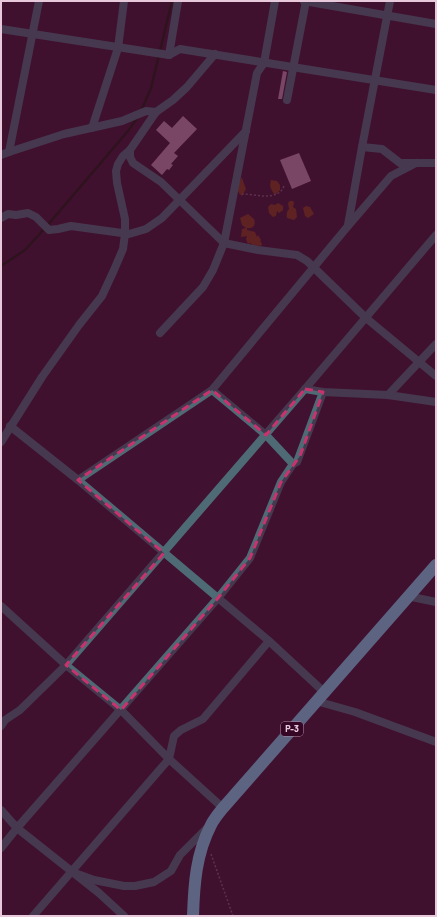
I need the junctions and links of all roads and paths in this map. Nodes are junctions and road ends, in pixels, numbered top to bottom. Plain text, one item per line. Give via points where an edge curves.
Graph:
1 (39, 1) edge
2 (124, 1) edge
3 (178, 1) edge
4 (275, 1) edge
5 (305, 1) edge
6 (390, 1) edge
7 (336, 3) edge
8 (388, 15) junction
9 (436, 24) edge
10 (1, 29) edge
11 (33, 35) junction
12 (118, 48) junction
13 (215, 54) junction
14 (169, 55) junction
15 (264, 63) junction
16 (293, 67) junction
17 (376, 81) junction
18 (436, 90) edge
19 (287, 100) dead end
20 (156, 112) junction
21 (92, 128) junction
22 (246, 131) junction
23 (362, 147) junction
24 (130, 150) junction
25 (5, 154) edge
26 (416, 163) junction
27 (436, 163) edge
28 (284, 186) dead end
29 (234, 194) junction
30 (178, 200) junction
31 (1, 218) edge
32 (348, 226) junction
33 (125, 234) junction
34 (436, 235) edge
35 (224, 243) junction
36 (315, 267) junction
37 (366, 318) junction
38 (160, 333) dead end
39 (436, 344) edge
40 (420, 363) junction
41 (436, 376) edge
42 (305, 389) junction
43 (212, 390) junction
44 (323, 392) junction
45 (388, 395) junction
46 (436, 402) edge
47 (10, 426) junction
48 (266, 435) junction
49 (1, 442) edge
50 (293, 464) junction
51 (78, 480) junction
52 (164, 553) junction
53 (436, 565) edge
54 (408, 596) junction
55 (218, 598) junction
56 (436, 602) edge
57 (1, 606) edge
58 (269, 641) junction
59 (66, 665) junction
60 (320, 696) junction
61 (121, 710) junction
62 (1, 716) edge
63 (10, 717) junction
64 (1, 726) edge
65 (436, 742) edge
66 (169, 759) junction
67 (223, 808) junction
68 (1, 810) edge
69 (211, 824) junction
70 (17, 828) junction
71 (1, 848) edge
72 (210, 850) dead end
73 (72, 872) junction
74 (33, 916) edge
75 (124, 916) edge
76 (192, 916) edge
77 (234, 916) edge

1 - 11 street
2 - 12 street
3 - 14 street
4 - 15 street
5 - 7 street
5 - 16 street
6 - 8 street
7 - 8 street
8 - 9 street
8 - 17 street
10 - 11 street
11 - 12 street
11 - 25 street
12 - 14 street
12 - 21 street
13 - 14 street via 180,49
13 - 15 street
13 - 20 street via 187,87
15 - 16 street
15 - 22 street via 257,73
16 - 17 street
16 - 19 street
17 - 18 street
17 - 23 street
20 - 21 street via 146,111 122,121
20 - 24 street
21 - 25 street via 64,134
22 - 29 street
22 - 30 street
23 - 26 street via 382,149 400,163
23 - 32 street
24 - 30 street via 133,163 161,182
24 - 33 street via 123,156 116,171 125,219
26 - 27 street
26 - 32 street via 391,176
28 - 29 path via 281,192 273,196
29 - 35 street
30 - 33 street via 162,218 146,229
30 - 35 street
31 - 33 street via 8,214 28,213 49,230 71,226
32 - 36 street
33 - 47 street via 123,249 102,296 47,370
34 - 37 street
35 - 36 street via 297,255
35 - 38 street via 203,287
36 - 37 street
36 - 43 street
37 - 40 street
37 - 42 street
39 - 40 street
40 - 41 street
40 - 45 street
42 - 44 street
42 - 48 street
43 - 48 street
43 - 51 street
44 - 45 street
44 - 50 street via 298,462
45 - 46 street
47 - 49 street
47 - 51 street
48 - 50 street
48 - 52 street
50 - 55 street via 281,482 250,558
51 - 52 street
52 - 55 street
52 - 59 street
53 - 54 highway, P-3
54 - 56 street
54 - 60 highway, P-3
55 - 58 street
55 - 61 street
57 - 59 street
58 - 60 street
58 - 66 street via 203,719 174,736
59 - 61 street
59 - 63 street
60 - 65 street
60 - 67 highway, P-3
61 - 66 street
61 - 70 street
62 - 63 street
63 - 64 street
66 - 67 street
66 - 73 street
67 - 69 highway, P-3
68 - 70 street
69 - 73 street via 180,855 171,871 154,882 124,886 94,880
69 - 76 highway, P-3 via 197,862
70 - 71 street
70 - 73 street
72 - 77 path
73 - 74 street
73 - 75 street

